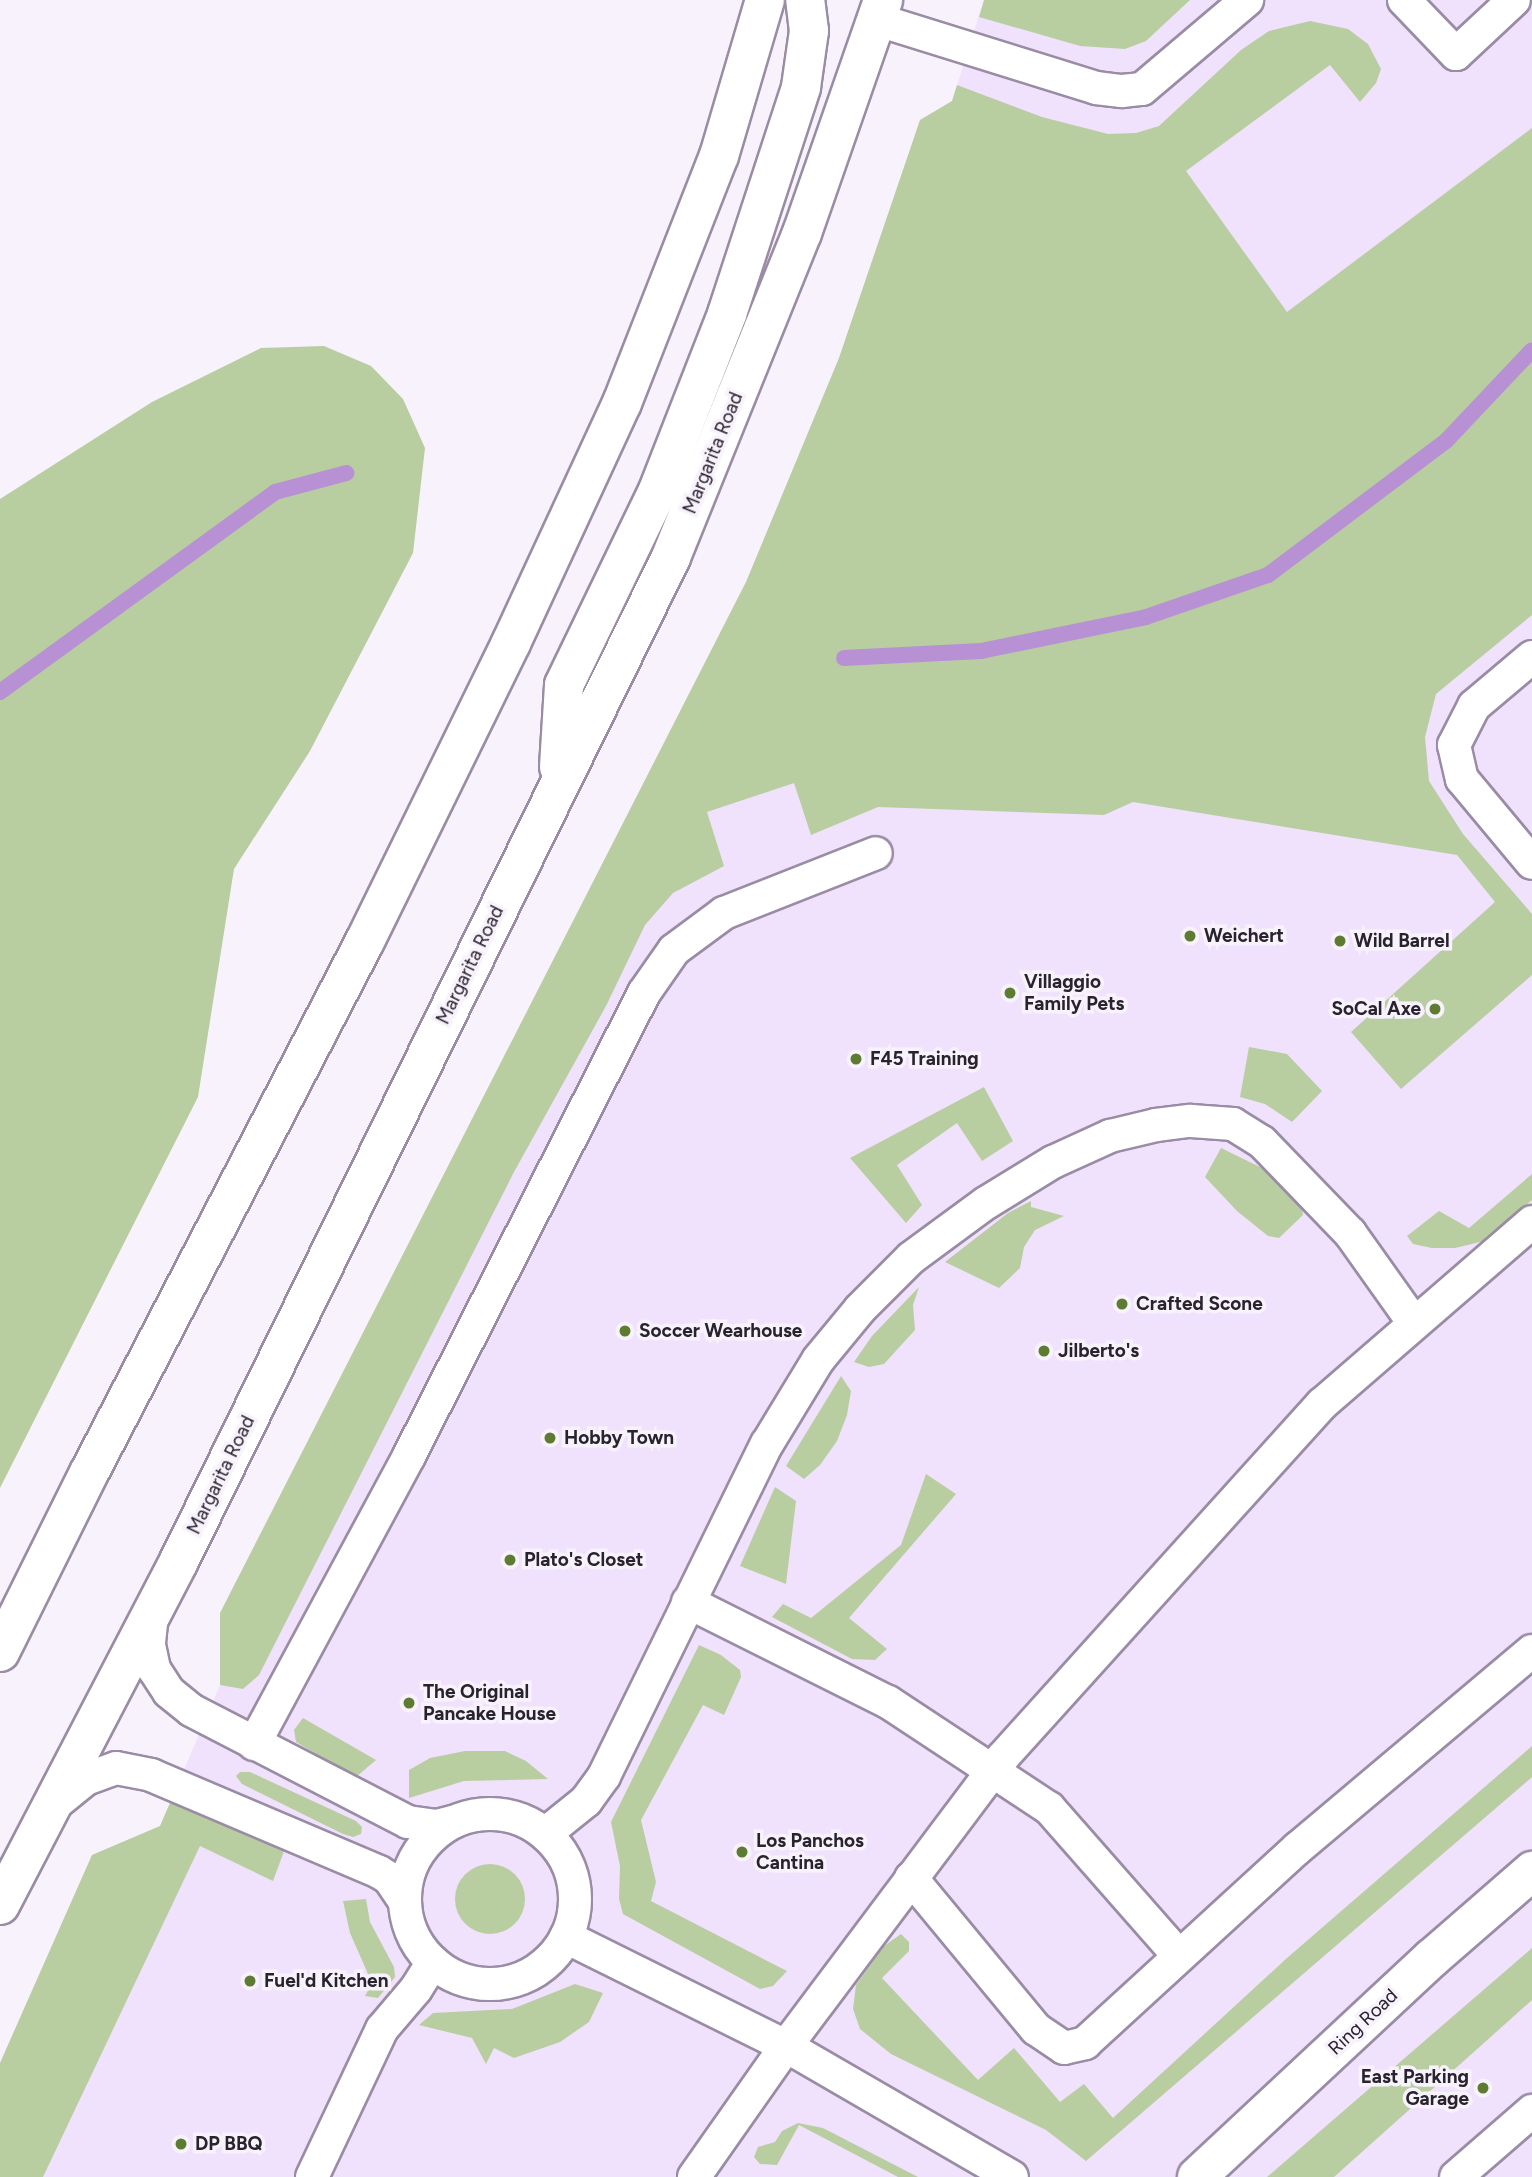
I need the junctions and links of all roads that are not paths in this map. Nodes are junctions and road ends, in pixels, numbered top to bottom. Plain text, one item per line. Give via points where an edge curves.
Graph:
1 (765, 0) edge
2 (805, 0) edge
3 (1247, 0) edge
4 (1404, 0) edge
5 (1514, 0) edge
6 (880, 10) edge
7 (1532, 657) edge
8 (557, 786) junction
9 (876, 853) dead end
10 (1532, 863) edge
11 (1532, 1222) edge
12 (1414, 1323) junction
13 (688, 1602) junction
14 (152, 1611) junction
15 (1532, 1651) edge
16 (0, 1652) edge
17 (254, 1744) junction
18 (992, 1772) junction
19 (48, 1810) junction
20 (452, 1822) junction
21 (545, 1834) junction
22 (1532, 1871) edge
23 (911, 1878) junction
24 (404, 1900) junction
25 (0, 1905) edge
26 (566, 1937) junction
27 (1178, 1955) junction
28 (433, 1962) junction
29 (786, 2046) junction
30 (1532, 2111) edge
31 (312, 2177) edge
32 (694, 2177) edge
33 (1012, 2177) edge
34 (1197, 2177) edge
35 (1456, 2177) edge

1 - 16 main road via 719,156 593,466 365,941
2 - 8 main road via 809,31 801,87 727,314 657,493 564,685
3 - 6 lane via 1142,89 1122,91 1096,88
4 - 5 lane via 1456,54
6 - 8 main road, Margarita Road via 802,233 671,557
7 - 10 lane via 1474,706 1454,745 1462,779
8 - 14 main road, Margarita Road
9 - 17 lane via 724,913 674,950 644,993 415,1444
11 - 12 lane
12 - 13 lane via 1350,1233 1262,1142 1233,1124 1191,1121 1110,1136 1053,1162 986,1203 911,1258 860,1309 818,1360 767,1444
12 - 18 lane via 1322,1404
13 - 18 lane via 888,1702
13 - 21 lane via 604,1776 586,1801
14 - 17 lane via 151,1657 169,1692 191,1710
14 - 19 main road, Margarita Road
15 - 27 lane
17 - 20 lane via 408,1822 437,1826
18 - 23 lane
18 - 27 lane via 1049,1808
19 - 24 lane via 86,1779 116,1768 151,1775 379,1872
19 - 25 main road, Margarita Road
20 - 21 lane via 472,1815 503,1815 525,1821
20 - 24 lane via 419,1849 405,1884
21 - 26 lane via 569,1866 575,1886 573,1919
22 - 34 main road, Ring Road
23 - 27 lane via 1036,2029 1064,2048 1084,2043
23 - 29 lane
24 - 28 lane via 412,1935
26 - 28 lane via 538,1969 502,1983 460,1979
26 - 29 lane
28 - 31 lane via 382,2029
29 - 32 lane
29 - 33 lane
30 - 35 lane

